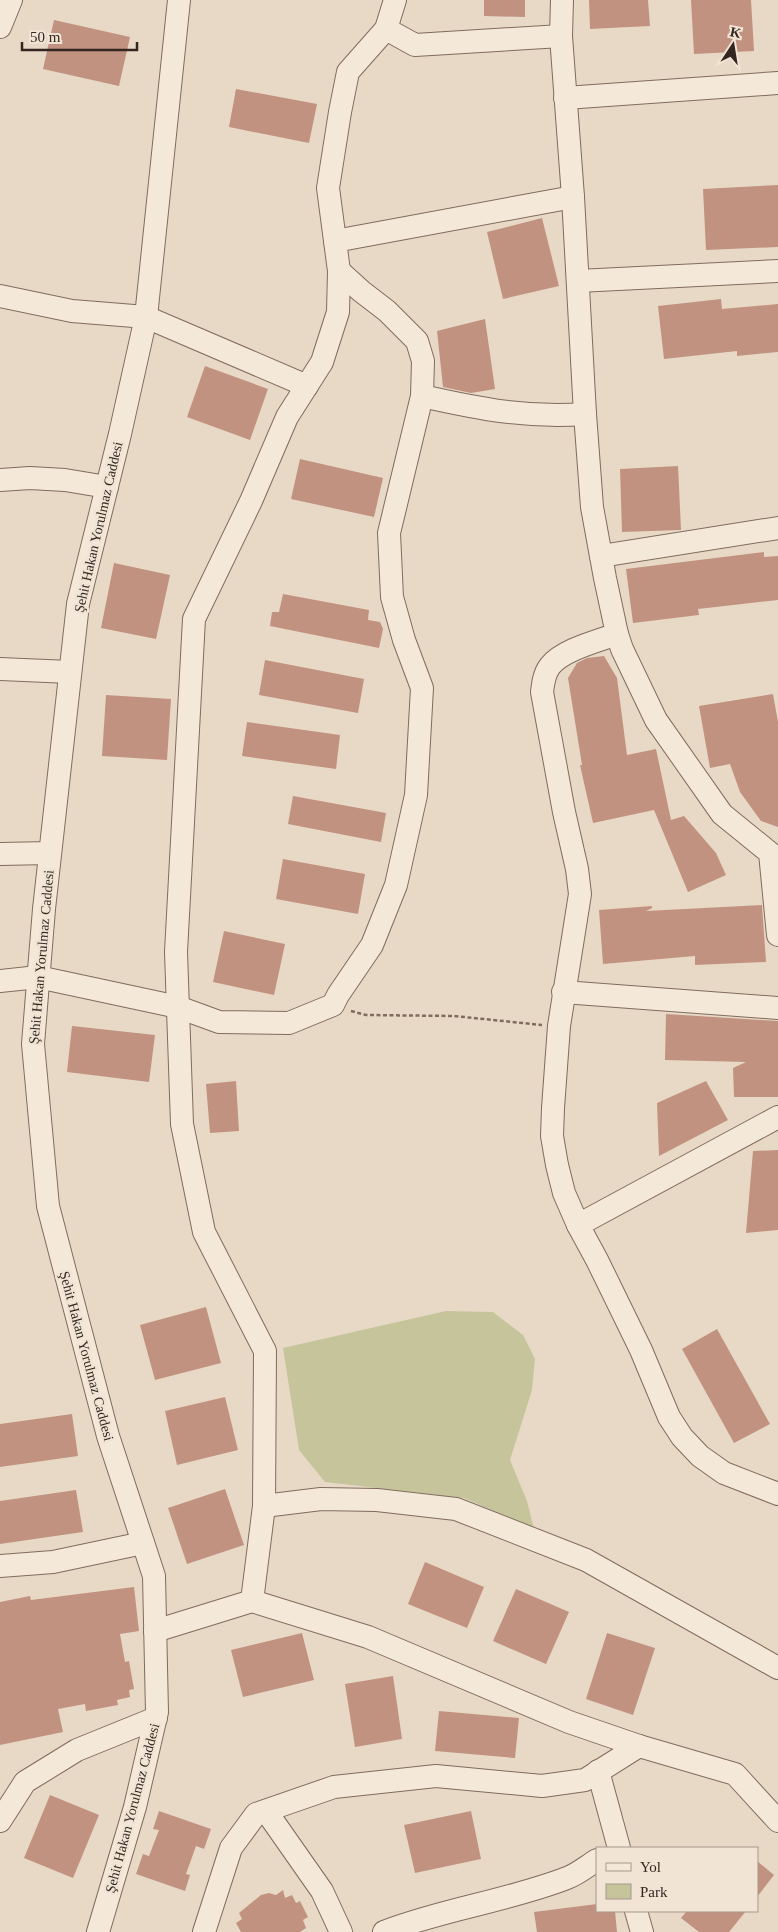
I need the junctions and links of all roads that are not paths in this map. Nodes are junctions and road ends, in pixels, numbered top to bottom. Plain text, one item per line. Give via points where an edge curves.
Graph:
1 (179, 0) edge
2 (395, 0) edge
3 (562, 0) edge
4 (386, 29) junction
5 (561, 36) junction
6 (778, 83) edge
7 (566, 98) junction
8 (573, 197) junction
9 (335, 241) junction
10 (339, 271) junction
11 (778, 271) edge
12 (578, 281) junction
13 (0, 296) edge
14 (146, 317) junction
15 (307, 386) junction
16 (422, 396) junction
17 (585, 414) junction
18 (0, 480) edge
19 (107, 487) junction
20 (778, 528) edge
21 (601, 556) junction
22 (617, 634) junction
23 (0, 669) edge
24 (70, 672) junction
25 (50, 853) junction
26 (774, 853) edge
27 (0, 854) edge
28 (778, 935) edge
29 (38, 977) junction
30 (0, 981) edge
31 (564, 992) junction
32 (178, 1007) junction
33 (778, 1008) edge
34 (778, 1117) edge
35 (578, 1225) junction
36 (778, 1494) edge
37 (264, 1506) junction
38 (143, 1543) junction
39 (0, 1566) edge
40 (252, 1601) junction
41 (155, 1631) junction
42 (778, 1668) edge
43 (156, 1718) junction
44 (639, 1746) junction
45 (598, 1771) junction
46 (266, 1811) junction
47 (0, 1821) edge
48 (778, 1821) edge
49 (618, 1847) edge
50 (596, 1861) edge
51 (636, 1912) edge
52 (98, 1932) edge
53 (204, 1932) edge
54 (341, 1932) edge
55 (384, 1932) edge
56 (642, 1932) edge

1 - 14 street, Şehit Hakan Yorulmaz Caddesi
2 - 4 street
3 - 5 street
4 - 5 street via 415,45
4 - 9 street via 348,72 328,188
5 - 7 street
6 - 7 street
7 - 8 street
8 - 9 street
8 - 12 street
9 - 10 street
10 - 15 street via 338,312 322,362
10 - 16 street via 418,341 423,361
11 - 12 street
12 - 17 street
13 - 14 street via 72,311
14 - 15 street
14 - 19 street, Şehit Hakan Yorulmaz Caddesi
15 - 32 street via 287,417 194,619 176,952
16 - 17 street via 510,414
16 - 32 street via 388,533 392,597 422,688 416,796 396,886 372,945 333,1005 289,1023 219,1022
17 - 21 street via 592,507
18 - 19 street via 30,478
19 - 24 street, Şehit Hakan Yorulmaz Caddesi via 78,604
20 - 21 street
21 - 22 street
22 - 26 street via 656,720 722,814
22 - 31 street via 559,657 544,678 542,692 580,894
23 - 24 street
24 - 25 street, Şehit Hakan Yorulmaz Caddesi
25 - 27 street
25 - 29 street, Şehit Hakan Yorulmaz Caddesi
26 - 28 street
29 - 30 street
29 - 32 street
29 - 38 street, Şehit Hakan Yorulmaz Caddesi via 33,1044 48,1206 108,1436
31 - 33 street
31 - 35 street via 552,1136 564,1193
32 - 37 street via 182,1124 204,1232 265,1351
34 - 35 street
35 - 36 street via 632,1332 669,1417 682,1437 700,1456 724,1473
37 - 40 street
37 - 42 street via 321,1499 377,1500 456,1509 586,1560
38 - 39 street via 53,1562
38 - 41 street, Şehit Hakan Yorulmaz Caddesi via 154,1576
40 - 41 street
40 - 44 street via 368,1637 569,1722
41 - 43 street, Şehit Hakan Yorulmaz Caddesi
43 - 47 street via 77,1750 26,1782
43 - 52 street, Şehit Hakan Yorulmaz Caddesi via 135,1808
44 - 45 street
44 - 48 street via 735,1774
45 - 46 street via 585,1780 542,1786 436,1776 334,1787
45 - 49 street
46 - 53 street via 256,1814 231,1848
46 - 54 street via 322,1891
50 - 55 street via 569,1877 504,1898 413,1920
51 - 56 street

